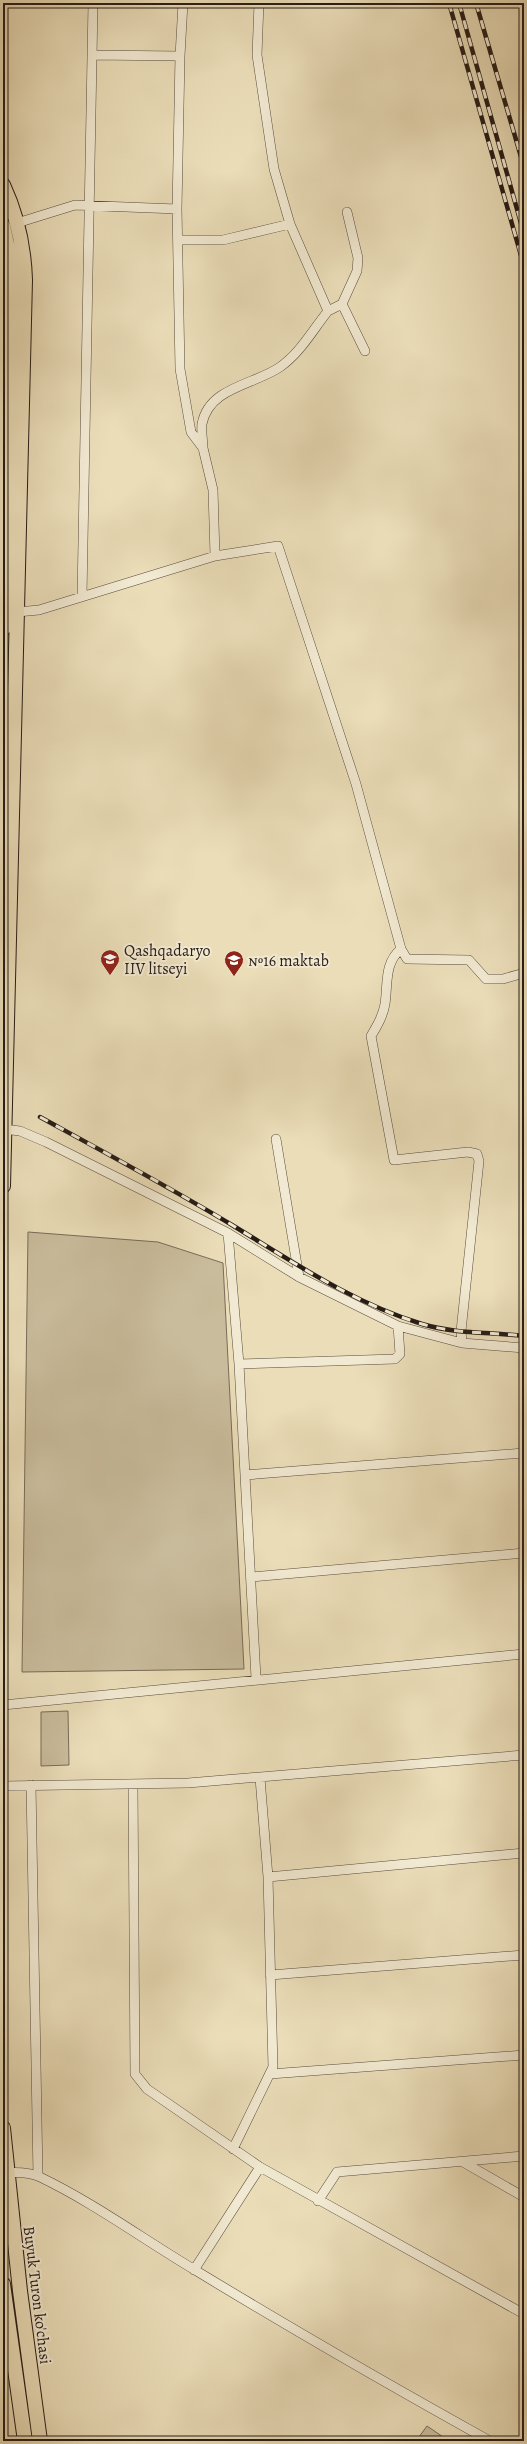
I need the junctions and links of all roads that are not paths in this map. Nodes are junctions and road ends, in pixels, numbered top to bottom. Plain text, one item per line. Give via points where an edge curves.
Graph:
1 (93, 3) edge
2 (183, 3) edge
3 (259, 3) edge
4 (92, 55) junction
5 (180, 56) junction
6 (3, 185) edge
7 (88, 206) junction
8 (177, 209) junction
9 (347, 212) dead end
10 (17, 224) junction
11 (290, 224) junction
12 (3, 226) edge
13 (179, 240) junction
14 (342, 304) junction
15 (328, 311) junction
16 (365, 351) dead end
17 (203, 448) junction
18 (215, 556) junction
19 (82, 596) junction
20 (17, 612) junction
21 (3, 629) edge
22 (401, 949) junction
23 (524, 973) edge
24 (4, 1129) edge
25 (276, 1139) dead end
26 (3, 1186) edge
27 (228, 1233) junction
28 (299, 1277) junction
29 (398, 1326) junction
30 (462, 1343) junction
31 (524, 1348) edge
32 (239, 1364) junction
33 (524, 1453) edge
34 (245, 1475) junction
35 (524, 1553) edge
36 (251, 1577) junction
37 (524, 1654) edge
38 (256, 1678) junction
39 (3, 1704) edge
40 (524, 1755) edge
41 (260, 1778) junction
42 (32, 1785) junction
43 (133, 1785) junction
44 (3, 1786) edge
45 (524, 1854) edge
46 (268, 1877) junction
47 (524, 1955) edge
48 (270, 1975) junction
49 (524, 2055) edge
50 (270, 2074) junction
51 (3, 2128) edge
52 (233, 2149) junction
53 (524, 2156) edge
54 (463, 2162) junction
55 (260, 2167) junction
56 (5, 2173) edge
57 (38, 2176) junction
58 (524, 2197) edge
59 (318, 2201) junction
60 (194, 2270) junction
61 (3, 2284) edge
62 (524, 2314) edge
63 (25, 2441) edge
64 (40, 2441) edge
65 (490, 2441) edge

1 - 4 street
2 - 5 street
3 - 11 street via 257,55 274,169
4 - 5 street
4 - 7 street
5 - 8 street
6 - 10 main road
7 - 8 street
7 - 10 street via 75,205
7 - 19 street
8 - 13 street
9 - 14 street via 358,258 357,271
10 - 20 main road via 23,251 25,280
11 - 13 street via 223,240
11 - 15 street
12 - 21 main road via 12,262 13,287
13 - 17 street via 181,377 191,432
14 - 15 street
14 - 16 street
15 - 17 street via 299,352 279,367 251,382 224,392 212,401 202,424
17 - 18 street via 213,490
18 - 19 street
18 - 22 street via 278,546 356,784
19 - 20 street via 40,610
20 - 24 main road
22 - 23 street via 407,959 469,960 486,979 503,979
22 - 30 street via 393,955 389,965 385,1005 380,1022 371,1036 394,1160 468,1152 477,1154 479,1161 461,1331
24 - 26 main road
24 - 27 street via 29,1134
25 - 28 street
27 - 28 street
27 - 32 street
28 - 29 street
29 - 30 street
29 - 32 street via 400,1354 395,1359
30 - 31 street
32 - 34 street
33 - 34 street
34 - 36 street
35 - 36 street
36 - 38 street
37 - 38 street
38 - 39 street
40 - 41 street
41 - 43 street
41 - 46 street
42 - 43 street
42 - 44 street
42 - 57 street
43 - 52 street via 135,2074 146,2090
45 - 46 street
46 - 48 street
47 - 48 street
48 - 50 street via 273,2067
49 - 50 street
50 - 52 street
51 - 56 main road, Buyuk Turon ko'chasi
52 - 55 street
53 - 54 street
54 - 58 street
54 - 59 street via 337,2172
55 - 59 street
55 - 60 street
56 - 57 street via 24,2172
56 - 64 main road, Buyuk Turon ko'chasi
57 - 60 street
59 - 62 street
60 - 65 street via 369,2374
61 - 63 main road, Buyuk Turon ko'chasi

